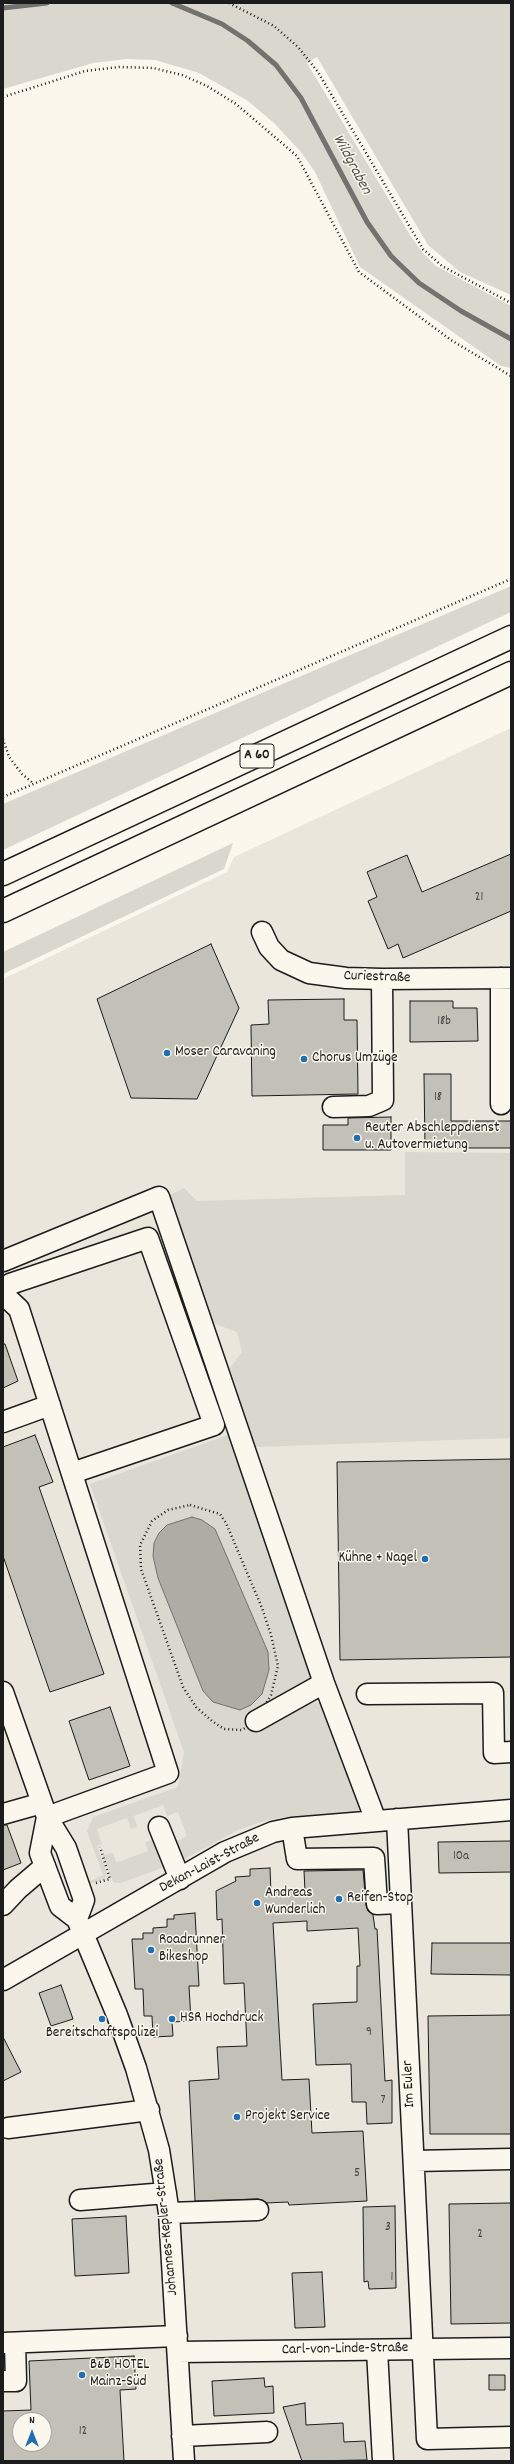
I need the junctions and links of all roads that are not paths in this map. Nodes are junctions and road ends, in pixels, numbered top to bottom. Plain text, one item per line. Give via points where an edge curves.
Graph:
1 (511, 637) edge
2 (511, 673) edge
3 (3, 874) edge
4 (3, 910) edge
5 (262, 932) dead end
6 (506, 978) edge
7 (382, 980) junction
8 (501, 1104) dead end
9 (333, 1108) dead end
10 (3, 1261) edge
11 (3, 1294) edge
12 (50, 1405) junction
13 (3, 1422) edge
14 (72, 1473) junction
15 (324, 1683) junction
16 (3, 1692) edge
17 (367, 1694) dead end
18 (256, 1721) road end
19 (511, 1752) edge
20 (45, 1810) junction
21 (511, 1810) edge
22 (3, 1814) edge
23 (397, 1819) junction
24 (376, 1821) junction
25 (159, 1826) dead end
26 (292, 1828) junction
27 (45, 1866) junction
28 (180, 1879) junction
29 (401, 1902) junction
30 (3, 1905) edge
31 (80, 1927) junction
32 (3, 1980) edge
33 (150, 2110) junction
34 (8, 2128) dead end
35 (511, 2159) edge
36 (414, 2161) junction
37 (166, 2193) junction
38 (80, 2200) dead end
39 (258, 2210) dead end
40 (169, 2213) junction
41 (9, 2343) edge
42 (178, 2344) junction
43 (511, 2348) edge
44 (423, 2349) junction
45 (377, 2350) junction
46 (3, 2381) edge
47 (267, 2432) dead end
48 (182, 2436) junction
49 (511, 2437) edge
50 (184, 2461) edge
51 (383, 2461) edge

1 - 3 highway, A 60
2 - 4 highway, A 60
5 - 7 street, Curiestraße via 269,947 281,960 294,968 309,973
6 - 7 street, Curiestraße
6 - 8 street
7 - 9 street via 383,1100 369,1106
10 - 15 street via 159,1197
11 - 12 street via 19,1309
11 - 14 street via 10,1284 148,1238 214,1425
12 - 13 street
12 - 14 street
14 - 20 street via 168,1773
15 - 18 street
15 - 24 street
16 - 20 street
17 - 19 street via 493,1693 494,1753
20 - 22 street
20 - 27 street via 40,1852
20 - 31 street via 66,1848 81,1889 84,1900
21 - 23 street, Dekan-Laist-Straße
23 - 24 street, Dekan-Laist-Straße
23 - 29 street, Im Euler
24 - 26 street, Dekan-Laist-Straße
25 - 28 street
26 - 28 street, Dekan-Laist-Straße via 252,1839
26 - 29 street via 297,1859 374,1858 377,1904
27 - 30 street
27 - 31 street via 60,1906
28 - 31 street, Dekan-Laist-Straße
29 - 36 street, Im Euler
31 - 32 street, Dekan-Laist-Straße
31 - 33 street, Johannes-Kepler-Straße via 117,2014
33 - 34 street
33 - 37 street, Johannes-Kepler-Straße
35 - 36 street
36 - 44 street, Im Euler
37 - 38 street
37 - 40 street, Johannes-Kepler-Straße
39 - 40 street
40 - 42 street, Johannes-Kepler-Straße
41 - 42 street, Carl-von-Linde-Straße
41 - 46 street via 16,2381
42 - 45 street, Carl-von-Linde-Straße
42 - 48 street, Johannes-Kepler-Straße
43 - 44 street, Carl-von-Linde-Straße
44 - 45 street, Carl-von-Linde-Straße
44 - 49 street, Im Euler via 427,2439
45 - 51 street
47 - 48 street
48 - 50 street, Johannes-Kepler-Straße

